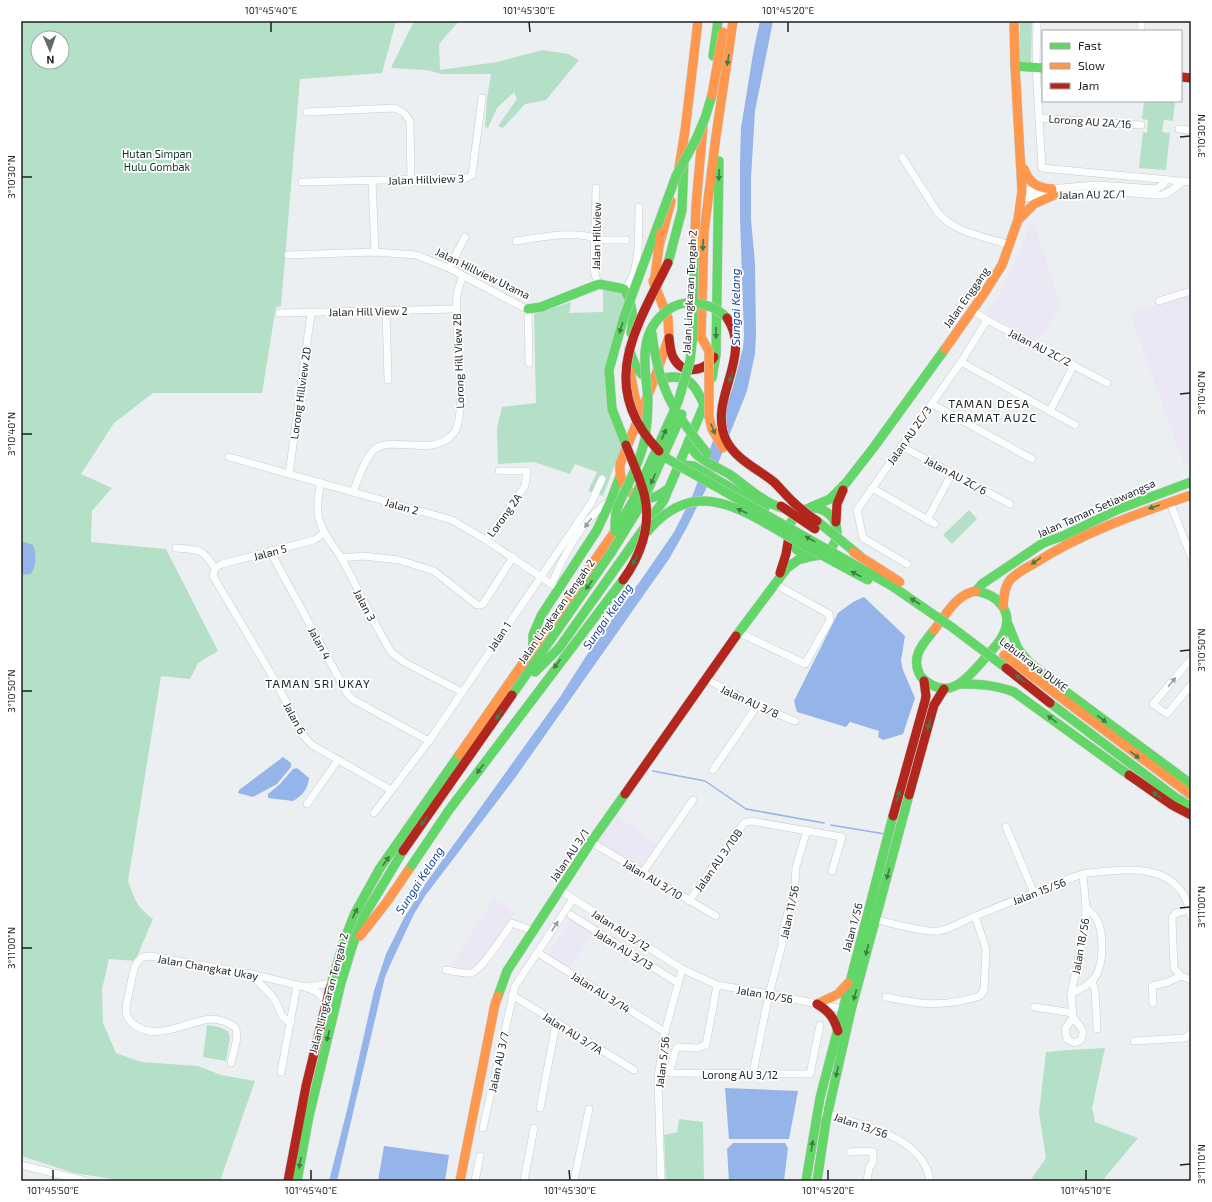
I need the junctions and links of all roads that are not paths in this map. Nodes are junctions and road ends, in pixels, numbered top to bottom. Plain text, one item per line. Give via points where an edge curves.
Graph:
1 (698, 21) edge
2 (718, 21) edge
3 (725, 21) edge
4 (733, 21) edge
5 (1014, 21) edge
6 (1037, 21) edge
7 (1015, 66) junction
8 (1040, 67) edge
9 (482, 98) dead end
10 (306, 112) dead end
11 (1039, 118) junction
12 (1141, 125) dead end
13 (1179, 129) dead end
14 (1191, 130) edge
15 (716, 136) junction
16 (685, 140) junction
17 (902, 157) dead end
18 (1021, 160) junction
19 (411, 180) junction
20 (1165, 180) junction
21 (372, 181) junction
22 (1183, 181) junction
23 (302, 182) dead end
24 (1191, 182) edge
25 (596, 188) dead end
26 (1053, 192) junction
27 (1022, 195) junction
28 (639, 207) dead end
29 (663, 212) junction
30 (1018, 220) junction
31 (465, 237) dead end
32 (595, 238) junction
33 (626, 240) dead end
34 (638, 240) junction
35 (516, 241) dead end
36 (661, 241) junction
37 (1010, 245) junction
38 (375, 252) junction
39 (288, 255) dead end
40 (638, 257) junction
41 (449, 268) junction
42 (463, 276) junction
43 (599, 284) junction
44 (624, 289) junction
45 (1191, 291) edge
46 (1159, 301) dead end
47 (456, 309) junction
48 (528, 309) junction
49 (972, 310) junction
50 (386, 311) junction
51 (279, 313) dead end
52 (310, 313) junction
53 (633, 315) junction
54 (987, 320) junction
55 (669, 337) junction
56 (701, 337) junction
57 (629, 349) junction
58 (716, 355) junction
59 (961, 362) junction
60 (529, 363) dead end
61 (1074, 365) junction
62 (388, 380) dead end
63 (654, 380) junction
64 (1108, 383) dead end
65 (932, 404) junction
66 (704, 405) junction
67 (1050, 411) junction
68 (640, 413) junction
69 (1075, 425) dead end
70 (688, 442) junction
71 (901, 446) junction
72 (229, 457) dead end
73 (1032, 459) dead end
74 (678, 467) junction
75 (499, 471) dead end
76 (952, 473) junction
77 (289, 474) junction
78 (620, 476) junction
79 (602, 479) dead end
80 (1191, 482) edge
81 (321, 483) junction
82 (846, 484) junction
83 (669, 488) junction
84 (872, 488) junction
85 (352, 492) junction
86 (629, 493) junction
87 (1191, 495) edge
88 (611, 500) junction
89 (792, 502) junction
90 (1170, 502) junction
91 (1010, 504) dead end
92 (808, 508) junction
93 (927, 520) junction
94 (836, 523) junction
95 (935, 524) dead end
96 (597, 530) junction
97 (615, 531) junction
98 (324, 533) junction
99 (788, 535) junction
100 (486, 540) junction
101 (635, 540) junction
102 (176, 548) dead end
103 (270, 552) junction
104 (813, 556) junction
105 (860, 556) junction
106 (513, 557) junction
107 (1191, 557) edge
108 (341, 558) junction
109 (620, 562) junction
110 (907, 564) dead end
111 (215, 568) junction
112 (541, 576) junction
113 (776, 581) junction
114 (555, 586) junction
115 (892, 586) junction
116 (976, 591) junction
117 (1003, 606) junction
118 (1008, 624) junction
119 (738, 632) junction
120 (533, 648) junction
121 (1191, 659) edge
122 (706, 679) junction
123 (924, 681) junction
124 (960, 684) junction
125 (1191, 685) edge
126 (944, 689) junction
127 (462, 692) junction
128 (514, 694) junction
129 (757, 706) junction
130 (795, 721) dead end
131 (429, 741) junction
132 (338, 760) junction
133 (713, 770) dead end
134 (1191, 784) edge
135 (392, 790) junction
136 (1191, 794) edge
137 (692, 800) dead end
138 (307, 804) dead end
139 (1191, 807) edge
140 (374, 814) dead end
141 (1191, 815) edge
142 (1006, 828) dead end
143 (807, 830) junction
144 (591, 842) junction
145 (832, 870) dead end
146 (642, 872) junction
147 (1083, 875) junction
148 (560, 890) junction
149 (1034, 893) junction
150 (573, 899) junction
151 (689, 901) junction
152 (1086, 908) junction
153 (1190, 914) edge
154 (571, 915) dead end
155 (716, 916) dead end
156 (975, 916) junction
157 (871, 918) junction
158 (533, 931) junction
159 (353, 944) junction
160 (538, 953) junction
161 (682, 969) junction
162 (446, 970) dead end
163 (251, 974) junction
164 (1181, 976) junction
165 (851, 978) junction
166 (1191, 980) edge
167 (1092, 981) junction
168 (332, 983) junction
169 (678, 983) junction
170 (297, 985) junction
171 (717, 985) junction
172 (305, 987) junction
173 (769, 994) junction
174 (1071, 994) junction
175 (512, 995) junction
176 (886, 997) dead end
177 (326, 1001) junction
178 (1153, 1003) dead end
179 (817, 1004) junction
180 (1034, 1007) dead end
181 (847, 1010) junction
182 (290, 1023) junction
183 (558, 1023) junction
184 (820, 1025) dead end
185 (1097, 1030) dead end
186 (665, 1032) junction
187 (838, 1033) junction
188 (1191, 1033) edge
189 (1134, 1041) dead end
190 (231, 1064) dead end
191 (634, 1070) dead end
192 (281, 1072) dead end
193 (753, 1074) junction
194 (540, 1108) dead end
195 (589, 1109) dead end
196 (817, 1111) junction
197 (827, 1114) junction
198 (483, 1128) dead end
199 (534, 1128) dead end
200 (850, 1152) dead end
201 (480, 1156) dead end
202 (21, 1165) edge
203 (86, 1181) edge
204 (288, 1181) edge
205 (297, 1181) edge
206 (460, 1181) edge
207 (474, 1181) edge
208 (524, 1181) edge
209 (574, 1181) edge
210 (661, 1181) edge
211 (806, 1181) edge
212 (817, 1181) edge
213 (867, 1181) edge
214 (930, 1181) edge

1 - 16 main road
97 -> 2 main road, Jalan Lingkaran Tengah 2, bridge via 633,501 678,402 690,361 696,206 702,134
3 - 29 main road, bridge via 715,81 705,118 676,176
4 -> 15 main road, Jalan Lingkaran Tengah 2
5 - 7 main road, Jalan Enggang
6 - 8 street
7 - 8 main road
7 - 18 main road, Jalan Enggang
8 - 11 street
9 - 19 street, Jalan Hillview 3 via 472,175 464,179
10 - 19 street via 395,108 404,113 410,122
11 - 12 street, Lorong AU 2A/16
11 - 20 street, Jalan AU 2C/1 via 1042,168
13 - 14 street
15 -> 56 main road, Jalan Lingkaran Tengah 2 via 704,232
15 -> 58 main road via 719,164
16 - 36 main road
115 -> 16 main road, Lebuhraya DUKE, bridge via 665,457 651,444 632,414 625,381 626,358 631,340 668,263 682,210
17 - 37 street via 945,220 967,232
18 - 26 main road via 1031,183
18 - 27 main road, Jalan Enggang
19 - 21 street, Jalan Hillview 3
20 - 22 street, Jalan AU 2C/1
20 - 26 street, Jalan AU 2C/1 via 1164,184 1156,189 1098,185
21 - 23 street, Jalan Hillview 3
21 - 38 street
22 - 24 street, Jalan AU 2C/1
22 - 26 street, Jalan AU 2C/1 via 1164,195
25 - 32 street, Jalan Hillview
26 - 27 street, Jalan AU 2C/1
26 - 30 main road via 1024,212
27 - 30 main road, Jalan Enggang
28 - 34 street
29 - 105 main road, bridge via 651,323 659,376 676,414 719,465 831,540
29 -> 159 main road, bridge via 624,317 609,370 612,409 645,497 647,512 640,550 631,569 449,810 386,903
30 - 37 main road, Jalan Enggang
31 - 41 street
32 - 33 street
32 - 35 street via 558,236
32 - 43 street, Jalan Hillview via 594,269
34 - 36 street
34 - 40 street
36 - 55 main road via 652,279 668,318
37 - 49 main road, Jalan Enggang via 991,284
38 - 39 street, Jalan Hillview Utama
38 - 41 street, Jalan Hillview Utama via 416,255
40 - 44 street via 633,278
40 - 53 street via 640,287
41 - 42 street, Jalan Hillview Utama
42 - 47 street, Lorong Hill View 2B via 457,294
42 - 48 street, Jalan Hillview Utama
43 - 44 main road
43 - 48 main road, Jalan Hillview Utama
44 - 53 main road via 629,294
45 - 46 street
47 - 50 street, Jalan Hill View 2
47 - 85 street, Lorong Hill View 2B via 461,407 458,426 446,440 431,446 383,445 376,448
48 - 60 street
49 - 54 street, Jalan AU 2C/2
49 - 82 main road, Jalan Enggang
50 - 52 street, Jalan Hill View 2
50 - 62 street
51 - 52 street, Jalan Hill View 2
52 - 77 street, Lorong Hillview 2D
53 - 57 main road
54 - 59 street, Jalan AU 2C/3
54 - 61 street, Jalan AU 2C/2
55 - 58 main road via 671,352 678,364 683,367 701,369
55 - 63 main road
56 -> 89 main road, bridge via 709,351 709,417 720,444 728,456
56 -> 128 main road, Jalan Lingkaran Tengah 2, bridge via 692,387 642,503 611,553
57 - 63 main road via 636,371
57 - 68 main road via 631,379
58 - 66 main road
59 - 65 street, Jalan AU 2C/3
59 - 67 street
61 - 64 street, Jalan AU 2C/2
61 - 67 street
63 - 66 main road via 679,376 689,380 695,385
63 - 68 main road
65 - 71 street, Jalan AU 2C/3
65 - 73 street
66 - 70 main road
67 - 69 street
68 - 78 main road via 620,464
70 - 74 main road
70 - 92 main road via 700,457 773,504 785,510
71 - 76 street, Jalan AU 2C/6
71 - 84 street, Jalan AU 2C/3
72 - 77 street, Jalan 2
74 - 83 main road
74 - 99 main road via 694,466 775,514
75 - 100 street, Lorong 2A via 527,471 525,486
76 - 91 street, Jalan AU 2C/6
76 - 93 street
77 - 81 street, Jalan 2
78 - 86 main road
78 - 88 main road
79 - 112 street, Jalan 1 via 591,503
80 - 116 main road, Jalan Taman Setiawangsa via 1119,509 1043,543 982,584
81 - 85 street, Jalan 2
81 - 98 street, Jalan 3 via 317,508
82 - 92 main road, Jalan Enggang via 830,499
82 - 94 main road, Jalan Enggang via 837,504
83 - 86 main road via 650,498 639,498
83 - 101 main road via 664,500
84 - 93 street
84 - 110 street, Jalan AU 2C/3 via 857,510 863,538
85 - 100 street, Jalan 2 via 452,520
86 - 88 street
87 - 90 main road, Jalan Taman Setiawangsa
88 - 96 main road
88 -> 114 street via 597,510 577,536 559,567
97 -> 89 main road, bridge via 616,511 645,441 648,412 644,350 647,335 661,314 680,304 698,303 713,307 729,321 735,334 737,352 721,405 720,417 726,439 738,455 779,487
89 - 105 main road, bridge
90 - 107 street
90 -> 117 main road, Jalan Taman Setiawangsa via 1123,519 1049,553 1013,577 1005,590
92 - 94 main road via 826,511
92 - 99 main road via 790,522
93 - 95 street
94 - 104 main road via 838,531 833,546 821,555
96 - 101 main road via 617,519 629,519 634,522
96 - 114 main road
97 - 120 main road, Jalan Lingkaran Tengah 2
98 - 103 street, Jalan 5 via 314,540
98 - 108 street, Jalan 3
99 - 104 main road via 795,548
99 - 113 main road, Jalan AU 3/1 via 786,554
100 - 106 street, Jalan 2
101 - 109 main road
102 - 111 street via 201,552
103 - 111 street, Jalan 5
103 - 131 street, Jalan 4 via 352,699
104 - 113 main road, Jalan AU 3/1 via 798,560
105 -> 136 main road, Lebuhraya DUKE, bridge via 1004,655 1174,784
106 - 108 street via 480,605 434,571 398,560 363,556
106 - 112 street, Jalan 2
108 - 127 street, Jalan 3 via 391,652 404,662
115 -> 109 main road, bridge via 875,584 747,514 714,501 699,500 670,509 657,519
109 - 128 main road via 559,648
111 - 132 street, Jalan 6 via 213,576 270,672 301,733 312,745
112 - 114 street, Jalan 2
112 - 127 street, Jalan 1
113 - 119 main road, Jalan AU 3/1
113 - 119 street via 829,614 830,620 805,664
114 - 120 main road via 540,616 533,636
139 -> 115 main road, Lebuhraya DUKE, bridge via 1050,703 960,632
116 - 117 main road via 988,592
116 - 123 main road, Jalan Taman Setiawangsa via 959,598 918,650 916,664
117 - 118 main road
118 - 124 main road via 1002,638
118 -> 134 main road via 1016,646 1028,661
119 - 122 main road, Jalan AU 3/1
168 -> 120 main road, Jalan Lingkaran Tengah 2 via 354,914 373,881
125 -> 121 street via 1167,714 1153,704
122 - 129 street, Jalan AU 3/8
122 - 144 main road, Jalan AU 3/1
123 - 126 main road
157 -> 123 main road, Jalan 1/56 via 888,834 925,701
124 - 126 main road
141 -> 124 main road via 1172,805 1094,751 1014,692 985,684
126 -> 157 main road, Jalan 1/56 via 934,705
127 - 131 street, Jalan 1
128 -> 159 main road, Jalan Lingkaran Tengah 2 via 387,876 364,916
129 - 130 street, Jalan AU 3/8
129 - 133 street
131 - 135 street, Jalan 1
132 - 135 street, Jalan 6
132 - 138 street
135 - 140 street, Jalan 1
137 - 146 street
142 - 149 street
143 - 145 street, Jalan AU 3/10B via 842,837
143 - 151 street, Jalan AU 3/10B via 747,821
143 - 173 street, Jalan 11/56 via 796,867 795,884
144 - 146 street, Jalan AU 3/10
144 - 148 main road, Jalan AU 3/1
146 - 151 street, Jalan AU 3/10
147 - 149 street, Jalan 15/56
147 - 152 street, Jalan 18/56
147 - 153 street, Jalan 15/56 via 1127,869 1160,875 1184,893
148 - 150 street, Jalan AU 3/12
148 - 158 main road, Jalan AU 3/1
149 - 156 street, Jalan 15/56
160 -> 150 street, Jalan AU 3/7
150 - 161 street, Jalan AU 3/12
151 - 155 street, Jalan AU 3/10
152 - 167 street via 1094,914 1101,934 1101,965
152 - 174 street, Jalan 18/56
153 - 164 street via 1176,913 1172,918 1174,964
154 - 169 street, Jalan AU 3/13
156 - 157 street, Jalan 15/56 via 937,931
156 - 176 street via 986,949 984,990 980,996 943,1004 921,1004
157 - 165 main road, Jalan 1/56
157 -> 181 main road, Jalan 1/56
158 - 162 street via 512,923 473,973
158 - 206 main road, Jalan AU 3/1 via 507,971 495,1004
159 -> 205 main road, Jalan Lingkaran Tengah 2 via 309,1116
160 - 175 street, Jalan AU 3/7 via 515,986
160 - 186 street, Jalan AU 3/14
161 - 169 street, Jalan 5/56
161 - 171 street, Jalan 10/56
163 - 170 street, Jalan Changkat Ukay
163 - 182 street via 272,996 282,1016
163 - 190 street, Jalan Changkat Ukay via 150,956 142,957 136,964 128,999 126,1010 129,1021 140,1029 168,1030 210,1019 229,1022 236,1028 237,1038
164 - 166 street
164 - 178 street via 1152,986
165 - 179 main road via 838,995
165 - 181 main road, Jalan 1/56
167 - 174 street
167 - 185 street via 1095,990
168 - 172 street, Jalan Changkat Ukay
168 - 177 main road, Jalan Lingkaran Tengah 2
169 - 186 street, Jalan 5/56
170 - 172 street, Jalan Changkat Ukay
170 - 182 street
171 - 173 street, Jalan 10/56
171 - 193 street, Lorong AU 3/12 via 706,1045 676,1049 670,1073
172 - 177 street, Jalan Changkat Ukay via 317,992
173 - 179 street, Jalan 10/56
173 - 193 street, Jalan 11/56
174 - 180 street, Jalan 18/56 via 1073,1015
175 - 183 street, Jalan AU 3/7A
175 - 198 street, Jalan AU 3/7
177 - 204 main road, Jalan Lingkaran Tengah 2 via 306,1086
179 - 181 street, Jalan 10/56
179 - 187 main road via 832,1015
181 - 187 main road, Jalan 1/56
181 -> 197 main road, Jalan 1/56
182 - 192 street
183 - 191 street, Jalan AU 3/7A
183 - 194 street
184 - 193 street, Lorong AU 3/12 via 810,1074
186 - 210 street, Jalan 5/56 via 658,1078
187 - 196 main road, Jalan 1/56
188 - 189 street via 1186,1038
195 - 209 street
196 - 197 street, Jalan 13/56
211 -> 196 main road, Jalan 1/56
197 - 212 main road, Jalan 1/56
197 - 214 street, Jalan 13/56 via 896,1138 924,1163
199 - 208 street
200 - 213 street via 873,1152 873,1162 869,1168
201 - 207 street
202 - 203 street

